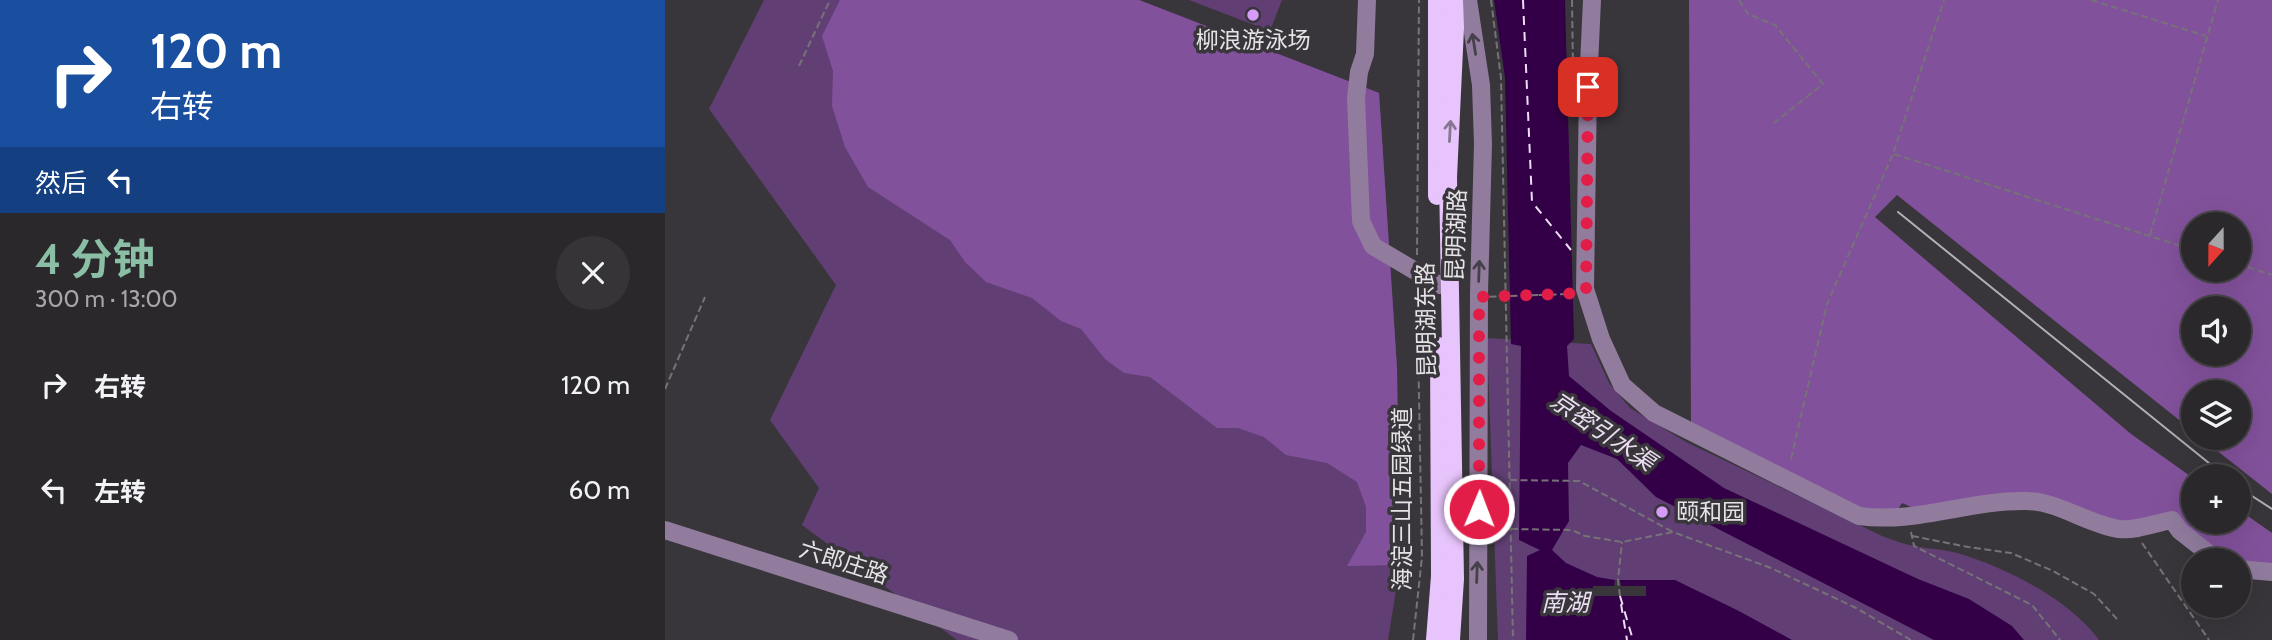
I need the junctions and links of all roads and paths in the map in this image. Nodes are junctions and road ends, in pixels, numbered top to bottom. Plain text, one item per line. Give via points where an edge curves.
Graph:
1 (830, 0) edge
2 (1367, 0) edge
3 (1419, 0) edge
4 (1437, 0) edge
5 (1454, 0) edge
6 (1468, 0) edge
7 (1491, 0) edge
8 (1593, 0) edge
9 (1739, 0) edge
10 (1944, 0) edge
11 (2091, 0) edge
12 (2218, 0) edge
13 (2207, 36) junction
14 (799, 66) dead end
15 (1774, 123) dead end
16 (1893, 154) junction
17 (2149, 236) junction
18 (2181, 246) edge
19 (2251, 268) edge
20 (1417, 274) junction
21 (2272, 275) edge
22 (1439, 285) junction
23 (1586, 293) junction
24 (705, 297) dead end
25 (1479, 297) junction
26 (665, 389) edge
27 (1791, 459) dead end
28 (1509, 480) junction
29 (1907, 518) junction
30 (2132, 527) junction
31 (1510, 529) junction
32 (665, 530) edge
33 (1673, 533) junction
34 (1912, 536) junction
35 (1622, 541) junction
36 (2202, 548) edge
37 (2251, 570) edge
38 (2272, 572) edge
39 (1620, 596) dead end
40 (2117, 619) dead end
41 (1009, 640) edge
42 (1413, 640) edge
43 (1435, 640) edge
44 (1451, 640) edge
45 (1478, 640) edge
46 (1513, 640) edge
47 (1911, 640) edge
48 (2060, 640) edge
49 (2209, 640) edge

1 - 14 path
2 - 20 street via 1365,54 1356,98 1361,221 1373,246
3 - 20 path, 海淀三山五园绿道
4 - 22 main road, 昆明湖东路
44 -> 5 main road, 昆明湖东路 via 1455,579 1448,177
25 -> 6 street, 昆明湖路 via 1481,85
7 - 28 path via 1501,78
8 - 23 street
9 - 15 path via 1748,13 1775,24 1823,84
10 - 16 path
11 - 13 path
12 - 13 path
13 - 17 path
16 - 17 path
16 - 27 path via 1827,303
17 - 18 path
19 - 21 path
20 - 22 street
20 - 42 path, 海淀三山五园绿道 via 1422,557
22 - 43 main road, 昆明湖东路 via 1440,576
23 - 25 path, bridge
23 - 29 street via 1622,385 1654,413 1859,516
24 - 26 path
45 -> 25 street, 昆明湖路
28 - 31 path
28 - 33 path via 1579,481
29 - 30 street via 2029,500 2100,524
29 - 34 path
30 - 36 street via 2172,520
30 - 49 path
31 - 35 path via 1571,530
31 - 46 path
32 - 41 street, 六郎庄路
33 - 35 path
33 - 47 path via 1771,568
34 - 40 path via 2011,553 2094,594
34 - 48 path via 1914,546 2032,605
35 - 39 path
37 - 38 street

